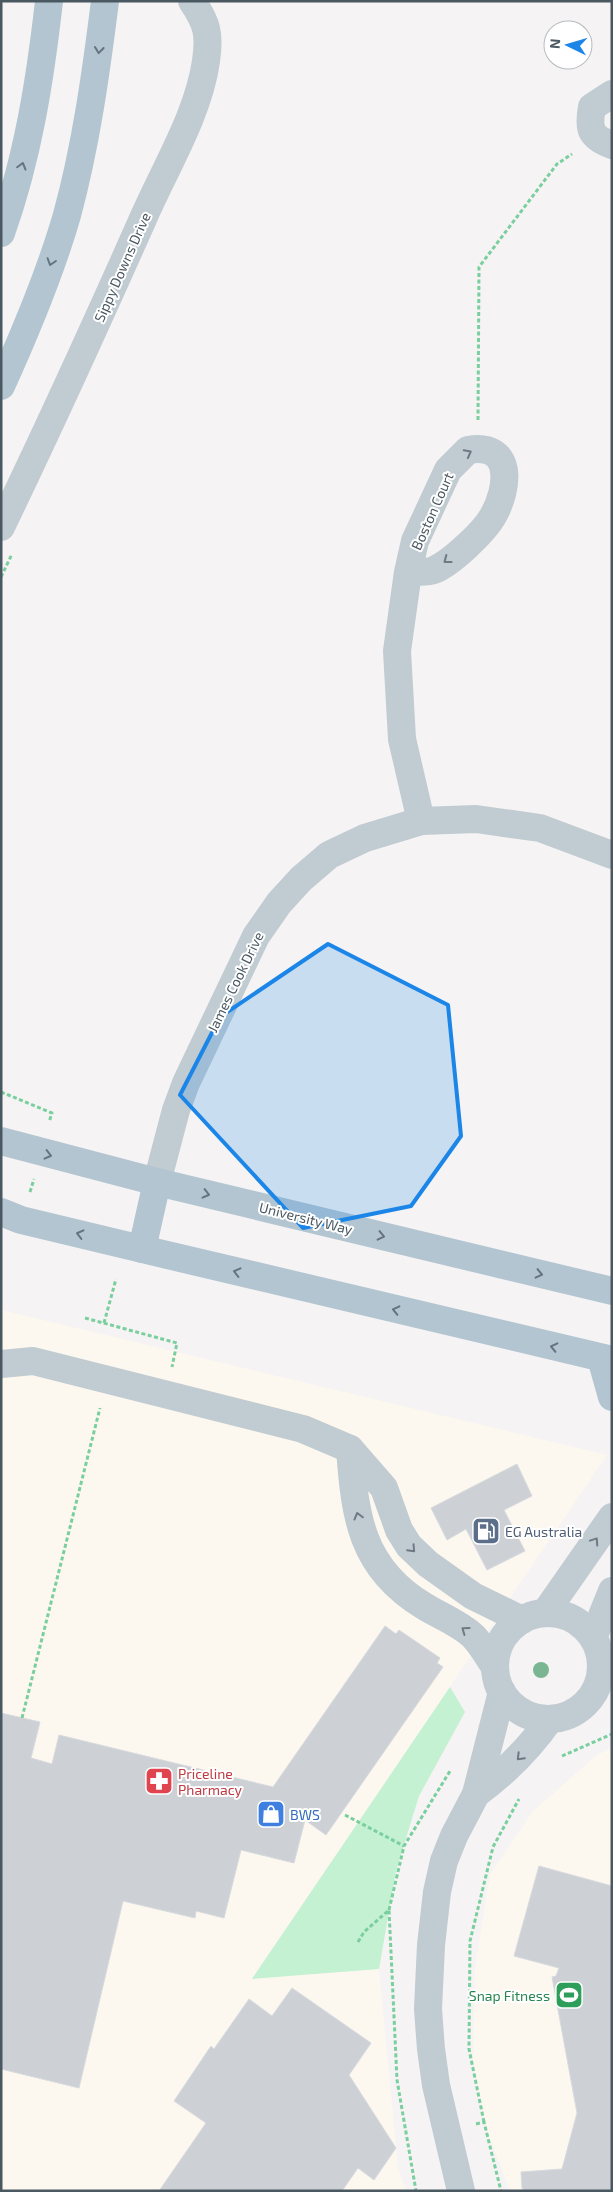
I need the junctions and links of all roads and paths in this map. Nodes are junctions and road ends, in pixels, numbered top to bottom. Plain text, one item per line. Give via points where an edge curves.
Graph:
1 (50, 1) edge
2 (105, 1) edge
3 (192, 1) edge
4 (612, 94) edge
5 (604, 142) edge
6 (1, 233) edge
7 (1, 386) edge
8 (478, 448) junction
9 (1, 527) edge
10 (408, 572) junction
11 (421, 821) junction
12 (612, 855) edge
13 (1, 1142) edge
14 (157, 1182) junction
15 (7, 1215) edge
16 (142, 1249) junction
17 (116, 1279) dead end
18 (612, 1291) edge
19 (84, 1318) dead end
20 (104, 1323) junction
21 (606, 1359) edge
22 (1, 1364) edge
23 (171, 1372) dead end
24 (107, 1380) junction
25 (612, 1397) edge
26 (350, 1450) junction
27 (612, 1516) edge
28 (612, 1591) edge
29 (533, 1616) junction
30 (593, 1638) junction
31 (498, 1680) junction
32 (603, 1694) edge
33 (22, 1718) dead end
34 (550, 1719) junction
35 (612, 1734) edge
36 (557, 1761) dead end
37 (454, 1765) dead end
38 (525, 1793) dead end
39 (476, 1794) junction
40 (345, 1815) dead end
41 (404, 1846) junction
42 (389, 1910) junction
43 (358, 1942) dead end
44 (484, 2122) dead end
45 (416, 2191) edge
46 (461, 2191) edge

6 -> 1 main road via 29,141
2 -> 7 main road via 95,80 67,216 47,275
3 - 9 street, Sippy Downs Drive via 206,23 208,40 206,64 192,110 86,348
4 - 5 street via 592,107 589,125
5 - 8 path via 557,164 479,267
10 -> 8 street, Boston Court via 416,541 448,470 468,450
8 -> 10 street, Boston Court via 489,450 500,458 506,472 493,516 473,541 434,570
10 - 11 street, Boston Court via 397,651 402,739
11 - 12 street, James Cook Drive via 476,819 540,828
11 - 14 street, James Cook Drive via 365,838 328,855 279,903 256,936 186,1083
13 -> 14 main road, University Way
14 - 16 main road
14 -> 18 main road, University Way
16 -> 15 main road
21 -> 16 main road
17 - 20 path
19 - 20 path
20 - 23 path via 177,1343
21 - 25 main road
22 - 24 street via 33,1361
24 - 26 street via 303,1429
24 - 33 path
26 -> 29 street via 384,1488 399,1530 409,1546 428,1564 473,1596
31 -> 26 street via 473,1636 406,1594 374,1558 365,1541 354,1502
29 -> 27 street
28 - 30 street
29 - 30 street via 559,1614 584,1627
29 - 31 street via 510,1629 502,1640 496,1653
30 - 32 street via 600,1655
31 - 34 street via 522,1712 535,1718
31 - 39 street
32 - 34 street via 564,1717
34 -> 39 street via 530,1747 502,1775
35 - 36 path via 564,1754
37 - 41 path
38 - 44 path via 493,1847 470,1940 469,2049
39 - 46 street via 444,1861 433,1921 428,2009 436,2085
40 - 41 path
41 - 42 path
42 - 43 path via 364,1932
42 - 45 path via 396,2080

